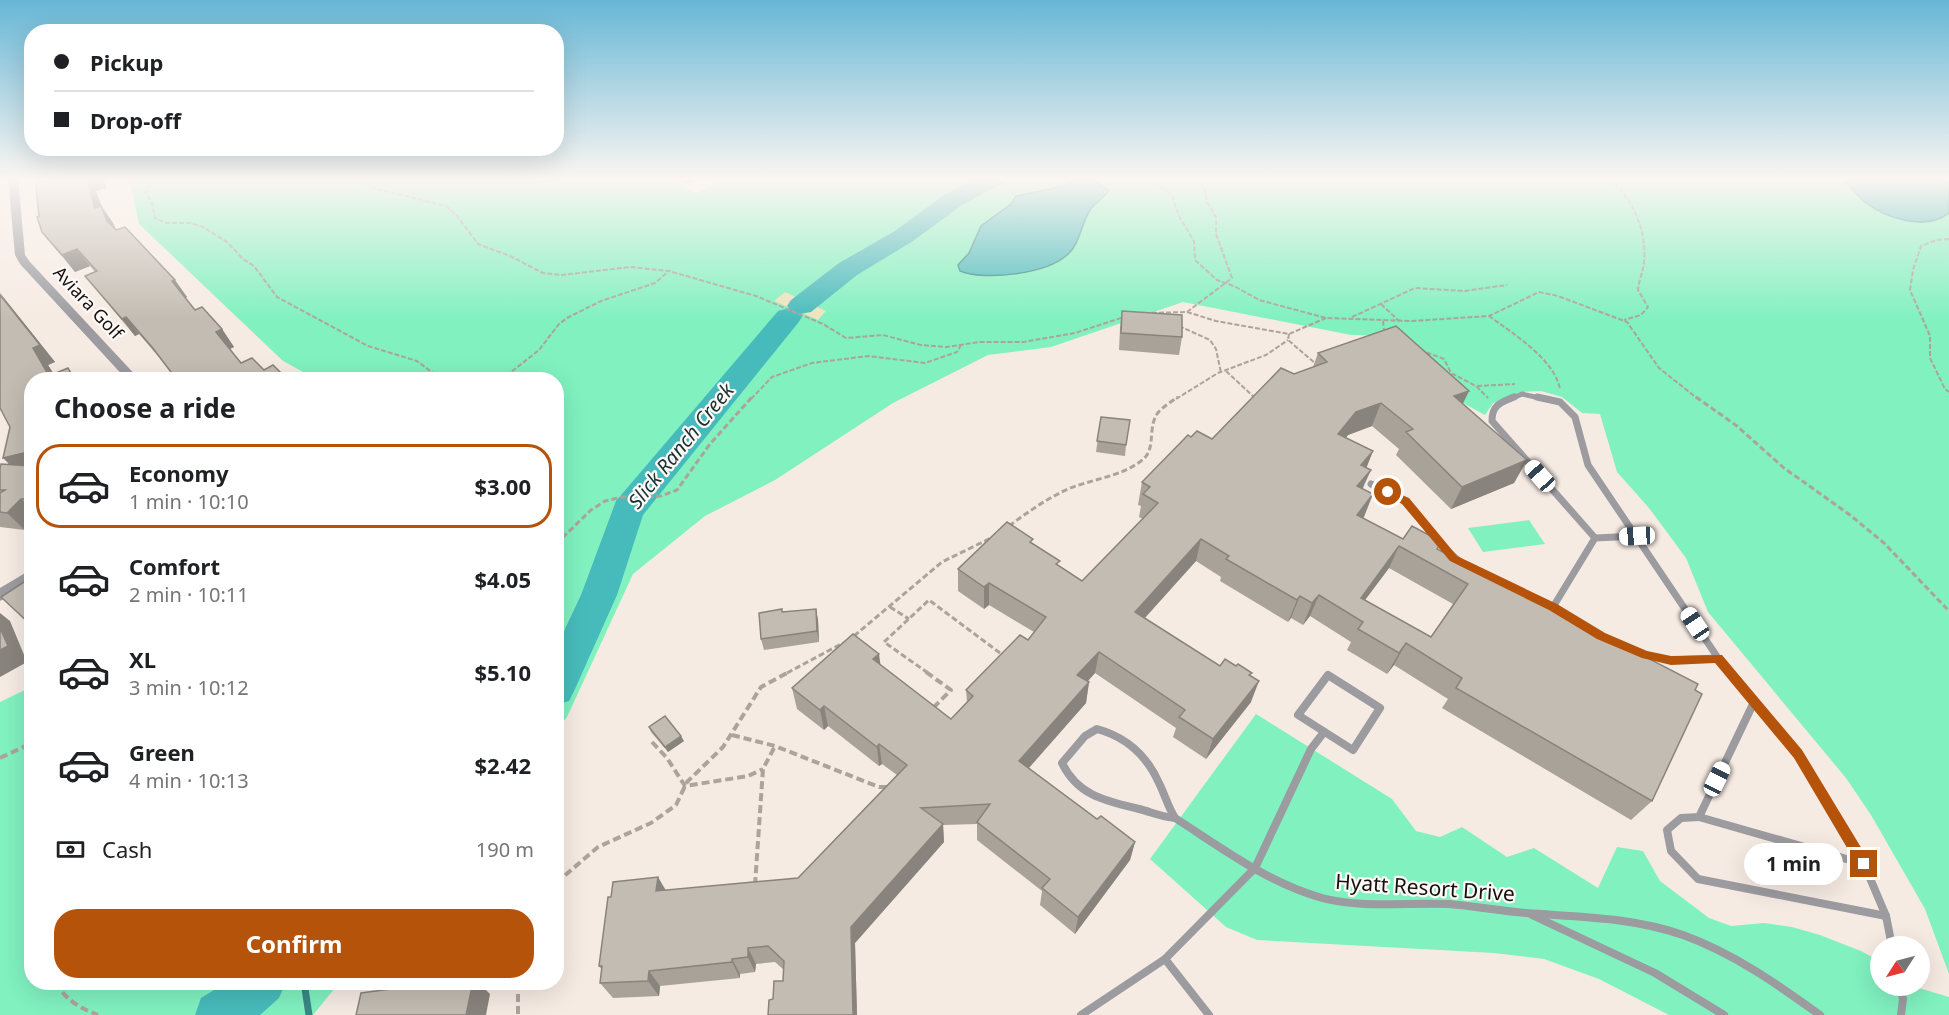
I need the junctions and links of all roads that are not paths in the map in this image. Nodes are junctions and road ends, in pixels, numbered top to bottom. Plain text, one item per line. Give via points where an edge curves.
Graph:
1 (17, 225) edge
2 (126, 372) edge
3 (1371, 484) edge
4 (1637, 536) junction
5 (1595, 538) junction
6 (24, 580) edge
7 (0, 595) edge
8 (1553, 607) junction
9 (1591, 630) edge
10 (1610, 640) edge
11 (1718, 658) junction
12 (1754, 702) junction
13 (1324, 732) junction
14 (1698, 817) junction
15 (1175, 818) junction
16 (1864, 864) junction
17 (1254, 868) junction
18 (1527, 913) junction
19 (1886, 916) junction
20 (1890, 936) edge
21 (1165, 959) junction
22 (1902, 996) edge
23 (1081, 1015) edge
24 (1209, 1015) edge
25 (1724, 1015) edge
26 (1820, 1015) edge
27 (1901, 1015) edge

1 - 2 street, Aviara Golf via 20,255 25,264
3 - 8 lane via 1405,501 1454,558
4 - 5 lane
4 - 5 lane via 1588,465 1575,417 1556,401 1522,394 1497,404 1492,421
4 - 11 lane
5 - 8 lane
6 - 7 street
8 - 9 lane
10 - 11 lane via 1646,655 1671,660
11 - 12 lane
12 - 14 lane
12 - 16 lane via 1798,754
13 - 13 lane via 1353,750 1380,708 1328,675 1298,715
13 - 17 lane via 1311,749
14 - 16 lane
14 - 19 lane via 1681,818 1667,830 1671,851 1698,879
15 - 15 lane via 1157,779 1137,750 1112,732 1097,729 1085,736 1062,763 1067,776 1085,793 1102,801
15 - 17 lane, Hyatt Resort Drive
16 - 19 lane
17 - 18 lane, Hyatt Resort Drive via 1294,890 1325,899 1367,904 1445,904
17 - 21 lane
18 - 25 lane, Hyatt Resort Drive via 1677,984
18 - 26 lane, Hyatt Resort Drive via 1589,916 1661,928 1724,952
19 - 20 lane
21 - 23 lane
21 - 24 lane
22 - 27 lane

